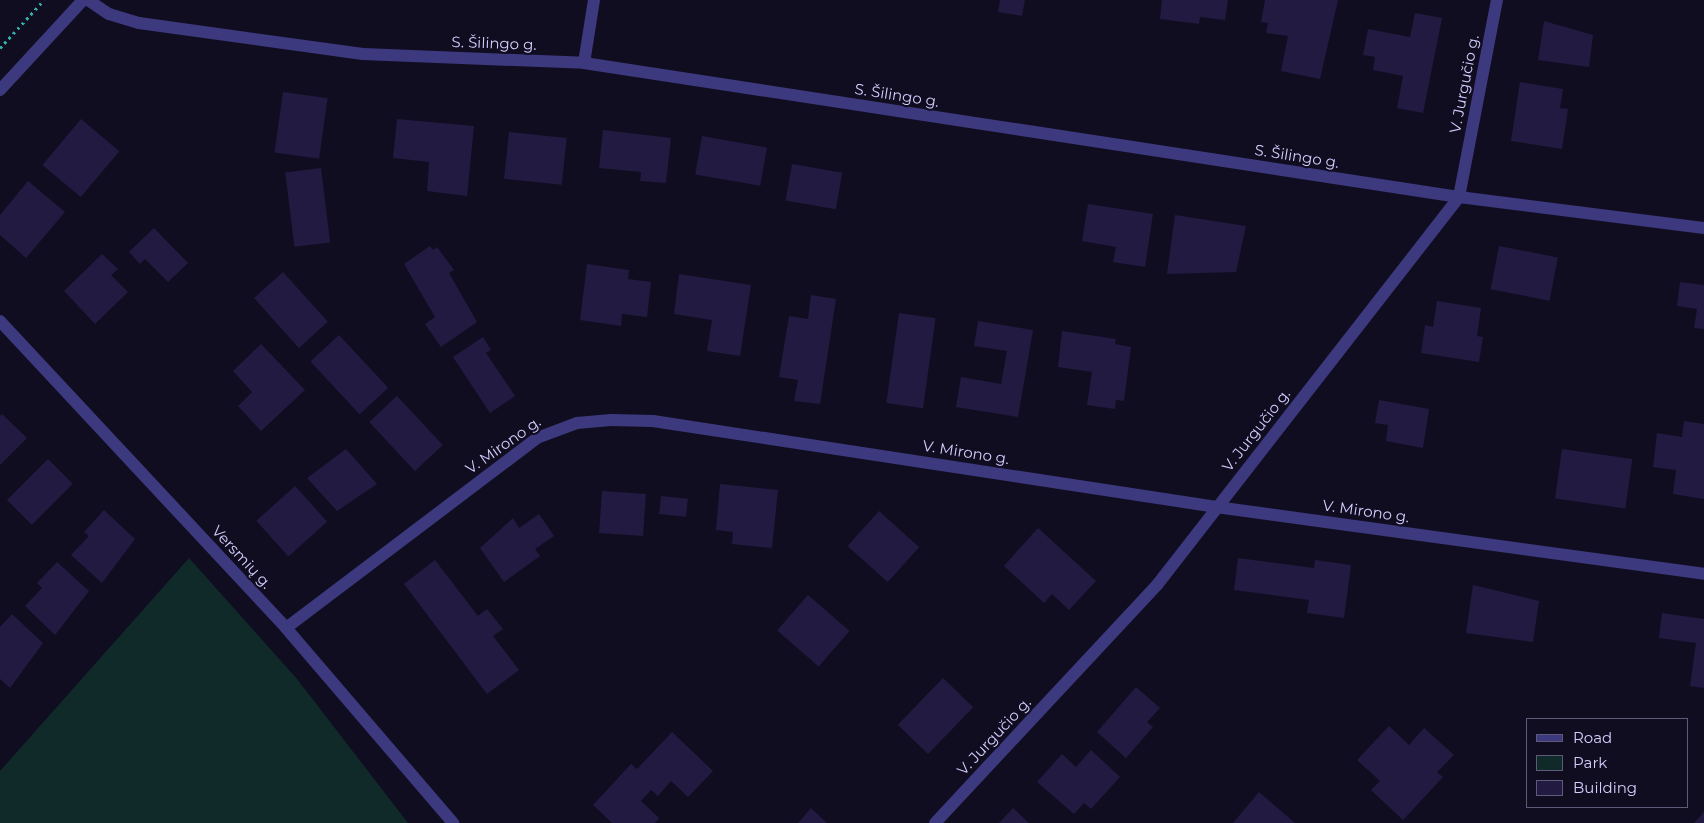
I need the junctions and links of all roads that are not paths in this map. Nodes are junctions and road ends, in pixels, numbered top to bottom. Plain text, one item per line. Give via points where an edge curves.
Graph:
1 (83, 0) edge
2 (88, 0) edge
3 (594, 0) edge
4 (1497, 0) edge
5 (584, 63) junction
6 (0, 90) edge
7 (1459, 197) junction
8 (1704, 228) edge
9 (0, 321) edge
10 (1216, 507) junction
11 (1704, 574) edge
12 (286, 628) junction
13 (453, 823) edge
14 (935, 823) edge

1 - 6 street
2 - 5 street, S. Šilingo g. via 108,14 139,24 363,54
3 - 5 street
4 - 7 street, V. Jurgučio g.
5 - 7 street, S. Šilingo g.
7 - 8 street, S. Šilingo g.
7 - 10 street, V. Jurgučio g.
9 - 12 street, Versmių g.
10 - 11 street, V. Mirono g.
10 - 12 street, V. Mirono g. via 653,421 577,422 537,438
10 - 14 street, V. Jurgučio g. via 1156,585
12 - 13 street, Versmių g.

